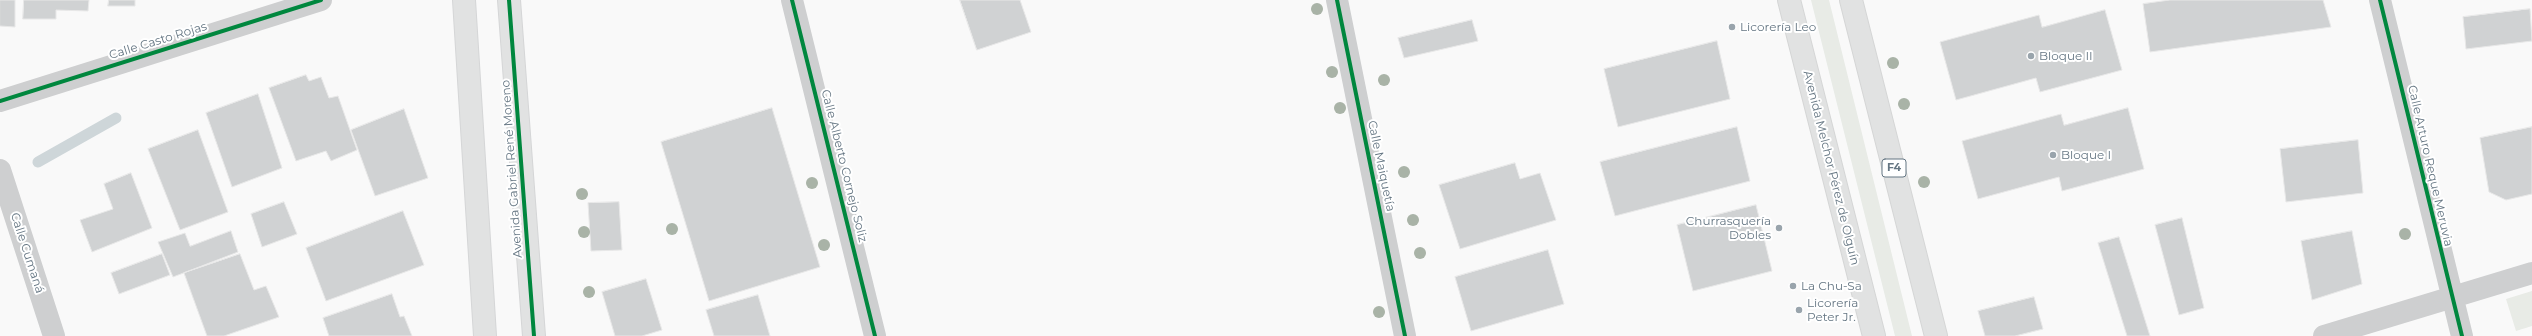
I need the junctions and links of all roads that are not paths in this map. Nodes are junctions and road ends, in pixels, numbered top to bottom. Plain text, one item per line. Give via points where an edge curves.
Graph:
1 (321, 0) edge
2 (464, 0) edge
3 (509, 0) edge
4 (792, 0) edge
5 (1337, 0) edge
6 (1789, 0) edge
7 (1851, 0) edge
8 (2380, 0) edge
9 (0, 101) edge
10 (0, 170) edge
11 (2532, 273) edge
12 (2451, 298) junction
13 (54, 336) edge
14 (485, 336) edge
15 (534, 336) edge
16 (875, 336) edge
17 (1405, 336) edge
18 (1874, 336) edge
19 (1936, 336) edge
20 (2324, 336) edge
21 (2462, 336) edge

1 - 9 street, Calle Casto Rojas
2 - 14 main road
3 - 15 main road, Avenida Gabriel René Moreno
4 - 16 street, Calle Alberto Cornejo Soliz
5 - 17 street, Calle Maiquetía
6 - 18 main road, Avenida Melchor Pérez de Olguín
7 - 19 main road, F4
8 - 12 street, Calle Arturo Reque Meruvia
10 - 13 street, Calle Cumaná
11 - 12 street
12 - 20 street
12 - 21 street, Calle Arturo Reque Meruvia

